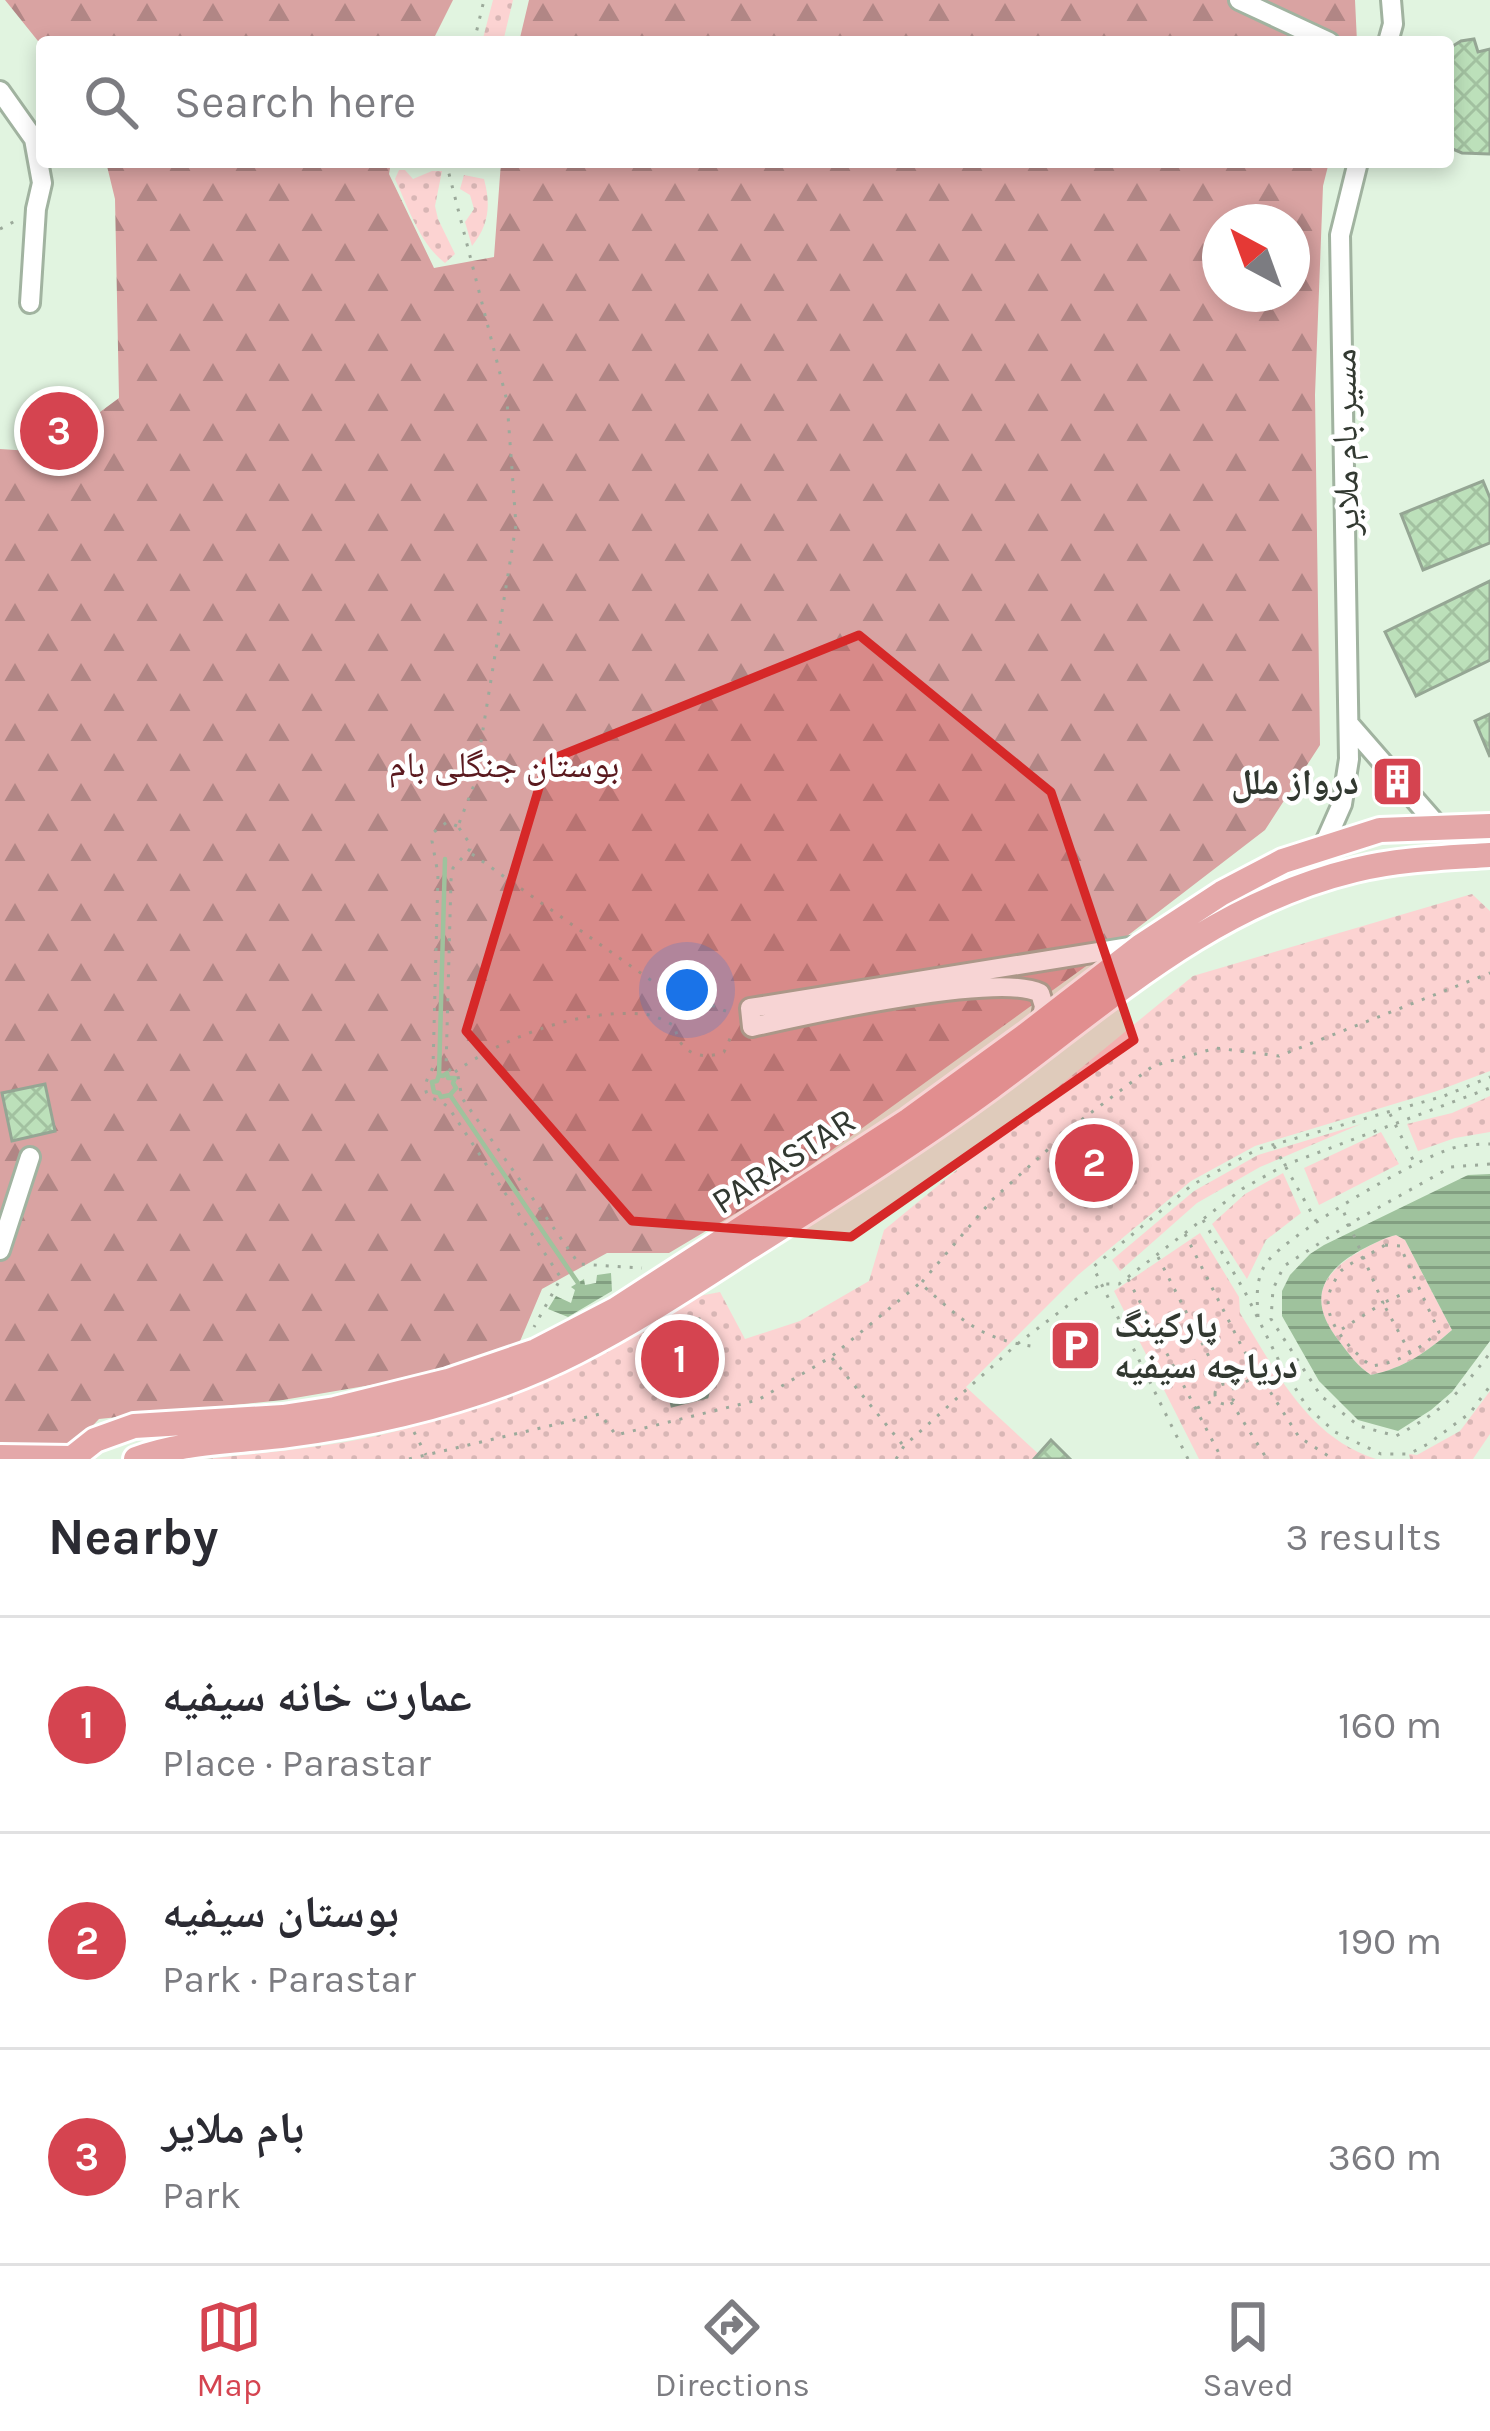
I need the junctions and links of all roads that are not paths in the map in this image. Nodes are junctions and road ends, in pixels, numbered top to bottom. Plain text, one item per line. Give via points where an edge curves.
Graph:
1 (1239, 0) edge
2 (1391, 0) edge
3 (1316, 36) edge
4 (1390, 36) edge
5 (3, 100) edge
6 (36, 150) edge
7 (39, 168) edge
8 (1357, 168) edge
9 (30, 303) dead end
10 (1348, 724) junction
11 (1438, 826) junction
12 (1490, 826) edge
13 (1324, 847) junction
14 (1490, 855) edge
15 (1141, 946) junction
16 (1041, 1022) junction
17 (30, 1156) dead end
18 (0, 1250) edge
19 (0, 1457) edge
20 (71, 1458) edge
21 (136, 1459) edge

1 - 3 street
2 - 4 street
5 - 6 street
7 - 9 street
8 - 10 street, مسیر بام ملایر via 1340,235
10 - 11 street
10 - 13 street, مسیر بام ملایر via 1342,804
11 - 12 main road, PARASTAR
11 - 13 main road, PARASTAR via 1380,830
13 - 15 main road, PARASTAR via 1222,893
14 - 21 main road, PARASTAR via 1424,858 1313,882 1197,935 776,1232 527,1375 404,1415
15 - 16 main road, PARASTAR
15 - 16 street via 751,1017 1028,987 1040,993
16 - 20 main road, PARASTAR via 909,1120 536,1351 335,1409 134,1426
17 - 18 street
19 - 20 main road

